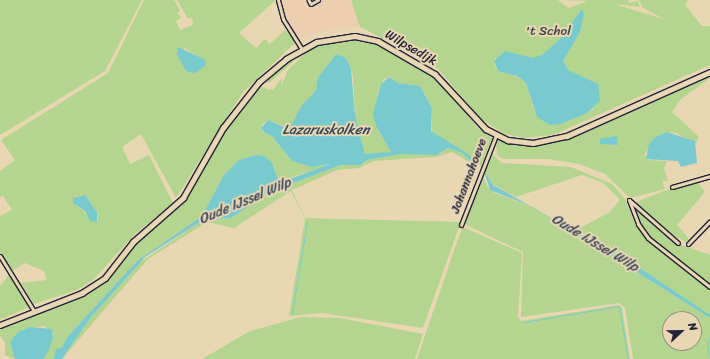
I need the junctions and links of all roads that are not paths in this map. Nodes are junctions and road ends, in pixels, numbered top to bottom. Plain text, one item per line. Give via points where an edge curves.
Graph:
1 (278, 0) edge
2 (309, 0) edge
3 (318, 0) edge
4 (302, 50) junction
5 (710, 72) edge
6 (496, 135) junction
7 (710, 176) edge
8 (672, 187) dead end
9 (710, 222) edge
10 (461, 225) dead end
11 (678, 243) dead end
12 (688, 244) dead end
13 (0, 256) edge
14 (710, 287) edge
15 (34, 311) junction
16 (0, 325) edge

1 - 4 street via 282,17
2 - 3 street via 311,4
4 - 6 main road, Wilpsedijk via 344,37 378,41 435,74 473,119
4 - 15 main road, Wilpsedijk via 273,69 247,95 223,128 183,198 133,242 109,274 82,293
5 - 6 main road, Wilpsedijk via 555,140 528,143
6 - 10 street, Johannahoeve
7 - 8 street
9 - 12 street
11 - 14 street via 629,200 638,224 648,238
13 - 15 street
15 - 16 main road, Wilpsedijk

